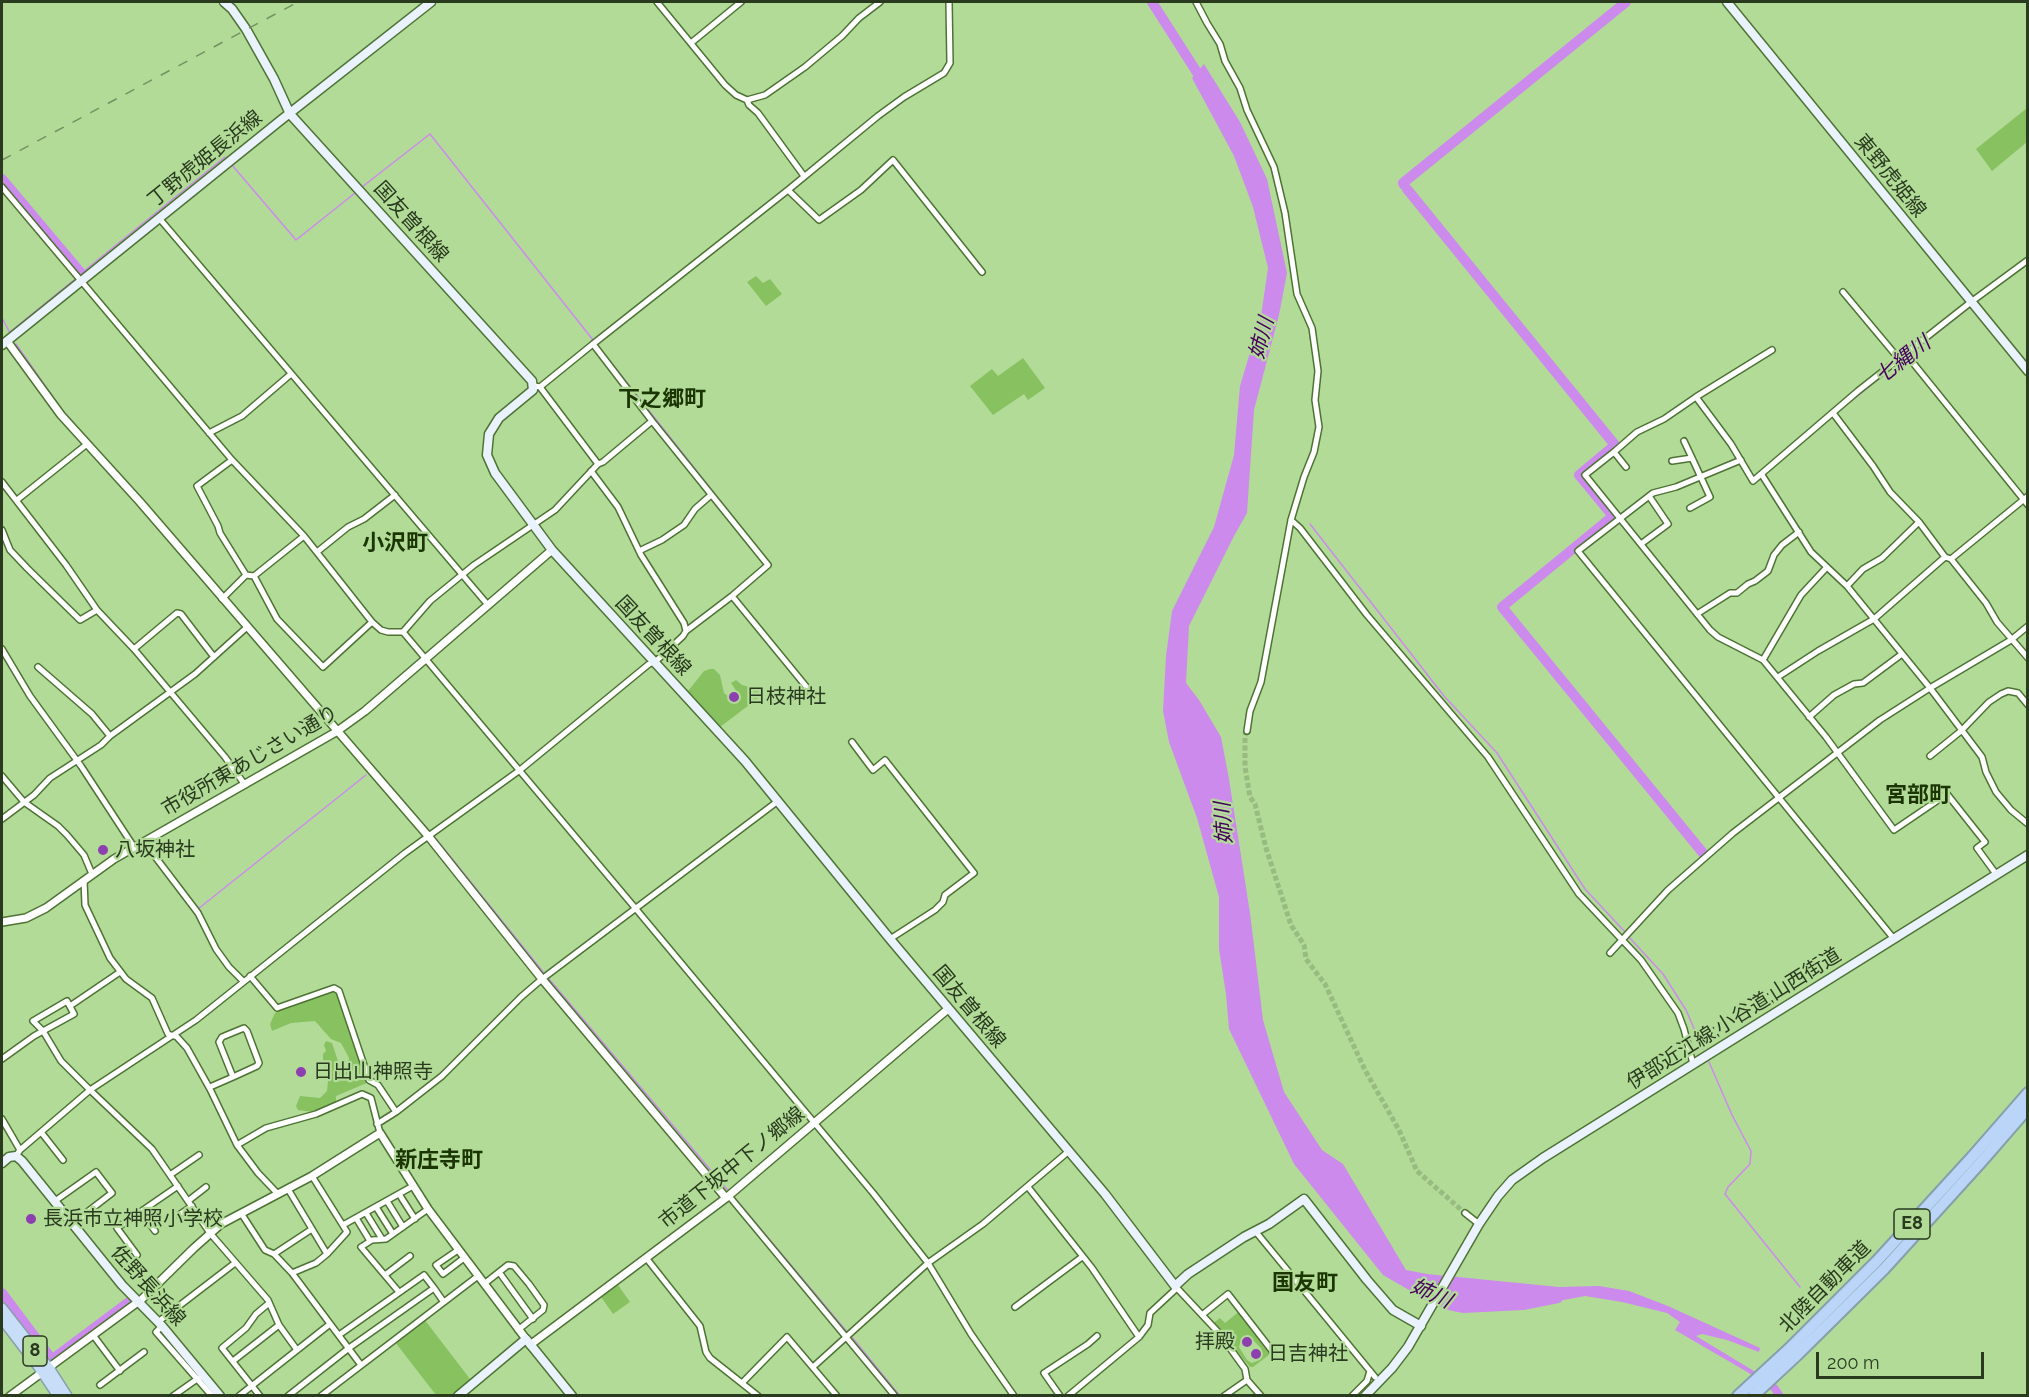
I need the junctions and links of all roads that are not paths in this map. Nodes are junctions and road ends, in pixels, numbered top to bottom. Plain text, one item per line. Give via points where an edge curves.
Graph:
1 (224, 2) edge
2 (431, 2) edge
3 (657, 2) edge
4 (741, 2) edge
5 (880, 2) edge
6 (949, 2) edge
7 (1196, 2) edge
8 (1727, 2) edge
9 (691, 44) junction
10 (747, 100) junction
11 (290, 114) junction
12 (804, 176) junction
13 (2, 187) edge
14 (788, 190) junction
15 (159, 218) junction
16 (2028, 260) edge
17 (982, 272) dead end
18 (80, 281) junction
19 (1843, 292) dead end
20 (1971, 302) junction
21 (4, 343) edge
22 (593, 344) junction
23 (1772, 350) dead end
24 (1905, 354) junction
25 (1899, 358) junction
26 (2028, 371) edge
27 (291, 374) junction
28 (537, 387) junction
29 (1696, 397) junction
30 (1833, 413) junction
31 (652, 422) junction
32 (209, 433) junction
33 (1684, 441) dead end
34 (87, 444) junction
35 (1614, 452) junction
36 (1692, 458) junction
37 (232, 460) junction
38 (1741, 460) junction
39 (1672, 461) dead end
40 (598, 464) junction
41 (1626, 466) dead end
42 (591, 471) junction
43 (1762, 475) junction
44 (1701, 478) junction
45 (2, 482) edge
46 (395, 495) junction
47 (711, 495) junction
48 (1649, 496) junction
49 (16, 500) junction
50 (2026, 500) edge
51 (1690, 508) dead end
52 (1619, 517) junction
53 (1291, 520) junction
54 (1919, 522) junction
55 (533, 525) junction
56 (2, 530) edge
57 (1799, 532) junction
58 (304, 536) junction
59 (1641, 544) junction
60 (552, 550) junction
61 (639, 551) junction
62 (317, 552) junction
63 (1948, 558) junction
64 (1827, 567) junction
65 (246, 574) junction
66 (463, 575) junction
67 (254, 576) junction
68 (1847, 586) junction
69 (732, 596) junction
70 (222, 599) junction
71 (488, 604) junction
72 (97, 610) junction
73 (1697, 614) junction
74 (1874, 619) junction
75 (372, 622) junction
76 (2028, 626) edge
77 (246, 628) junction
78 (686, 631) junction
79 (403, 632) junction
80 (2011, 640) junction
81 (2, 649) edge
82 (134, 649) junction
83 (1902, 654) junction
84 (214, 657) junction
85 (426, 658) junction
86 (2028, 658) edge
87 (1763, 660) junction
88 (655, 662) junction
89 (38, 667) dead end
90 (1778, 677) junction
91 (1929, 688) junction
92 (170, 692) junction
93 (818, 701) dead end
94 (2028, 705) edge
95 (1809, 717) junction
96 (1247, 731) tunnel mouth
97 (1961, 731) junction
98 (336, 732) junction
99 (110, 736) junction
100 (852, 742) dead end
101 (1837, 752) junction
102 (1930, 756) dead end
103 (76, 761) junction
104 (519, 770) junction
105 (2, 776) edge
106 (244, 785) junction
107 (1780, 797) junction
108 (778, 801) junction
109 (24, 802) junction
110 (2, 819) edge
111 (2028, 824) edge
112 (429, 837) junction
113 (144, 842) junction
114 (134, 847) junction
115 (2028, 855) edge
116 (92, 874) junction
117 (1996, 874) junction
118 (84, 880) junction
119 (636, 909) junction
120 (2, 922) edge
121 (890, 939) junction
122 (1894, 939) junction
123 (1622, 940) junction
124 (1610, 953) dead end
125 (120, 972) junction
126 (250, 976) junction
127 (546, 977) junction
128 (243, 981) junction
129 (70, 1006) junction
130 (948, 1009) junction
131 (43, 1031) junction
132 (173, 1036) junction
133 (2, 1059) edge
134 (1693, 1064) junction
135 (233, 1077) junction
136 (210, 1088) junction
137 (90, 1090) junction
138 (2028, 1092) edge
139 (2028, 1108) edge
140 (396, 1112) junction
141 (2, 1119) edge
142 (815, 1123) junction
143 (377, 1124) junction
144 (41, 1132) junction
145 (380, 1133) junction
146 (237, 1145) junction
147 (1069, 1151) junction
148 (18, 1153) junction
149 (199, 1155) dead end
150 (63, 1160) dead end
151 (2, 1163) edge
152 (170, 1175) junction
153 (312, 1176) junction
154 (178, 1186) junction
155 (413, 1186) junction
156 (206, 1187) dead end
157 (1028, 1187) junction
158 (288, 1189) junction
159 (278, 1194) junction
160 (399, 1194) junction
161 (729, 1195) junction
162 (55, 1201) junction
163 (387, 1201) junction
164 (190, 1203) junction
165 (376, 1207) junction
166 (428, 1209) junction
167 (141, 1212) junction
168 (242, 1213) junction
169 (366, 1213) junction
170 (1465, 1213) tunnel mouth
171 (179, 1215) dead end
172 (356, 1218) junction
173 (415, 1219) junction
174 (73, 1223) junction
175 (343, 1225) junction
176 (403, 1227) junction
177 (1478, 1227) junction
178 (312, 1229) junction
179 (155, 1231) dead end
180 (1256, 1232) junction
181 (210, 1233) junction
182 (393, 1234) junction
183 (382, 1239) junction
184 (370, 1241) junction
185 (458, 1250) junction
186 (274, 1254) junction
187 (327, 1254) junction
188 (137, 1255) dead end
189 (410, 1256) dead end
190 (1082, 1257) junction
191 (464, 1258) junction
192 (646, 1259) junction
193 (235, 1263) junction
194 (928, 1263) junction
195 (499, 1272) junction
196 (292, 1273) junction
197 (385, 1275) junction
198 (477, 1276) junction
199 (484, 1284) junction
200 (1176, 1287) junction
201 (434, 1288) junction
202 (399, 1293) junction
203 (443, 1301) junction
204 (137, 1302) junction
205 (268, 1304) junction
206 (1015, 1306) dead end
207 (2, 1308) edge
208 (1202, 1315) junction
209 (2, 1319) edge
210 (533, 1319) junction
211 (330, 1324) junction
212 (279, 1325) junction
213 (159, 1326) junction
214 (1421, 1326) junction
215 (518, 1330) junction
216 (93, 1335) junction
217 (339, 1335) junction
218 (1097, 1336) dead end
219 (846, 1337) junction
220 (1139, 1337) junction
221 (528, 1342) junction
222 (349, 1348) junction
223 (297, 1350) junction
224 (144, 1352) dead end
225 (1273, 1352) dead end
226 (1793, 1352) junction
227 (233, 1361) junction
228 (362, 1365) junction
229 (813, 1367) junction
230 (46, 1370) junction
231 (120, 1371) junction
232 (1370, 1371) junction
233 (200, 1376) junction
234 (1375, 1377) dead end
235 (1247, 1380) junction
236 (743, 1382) junction
237 (100, 1385) dead end
238 (252, 1385) junction
239 (1072, 1394) edge
240 (10, 1395) edge
241 (58, 1395) edge
242 (67, 1395) edge
243 (173, 1395) edge
244 (212, 1395) edge
245 (220, 1395) edge
246 (239, 1395) edge
247 (260, 1395) edge
248 (288, 1395) edge
249 (321, 1395) edge
250 (458, 1395) edge
251 (572, 1395) edge
252 (758, 1395) edge
253 (837, 1395) edge
254 (895, 1395) edge
255 (1014, 1395) edge
256 (1060, 1395) edge
257 (1224, 1395) edge
258 (1261, 1395) edge
259 (1352, 1395) edge
260 (1365, 1395) edge
261 (1738, 1395) edge
262 (1753, 1395) edge

1 - 11 main road, 国友曽根線 via 250,37
2 - 11 main road, 丁野虎姫長浜線
3 - 9 street
4 - 9 street
5 - 10 street via 805,67 765,95
6 - 12 street via 950,63 944,73 878,116
7 - 53 street via 1220,44 1274,167 1297,294 1312,328 1319,427
8 - 20 main road, 東野虎姫線
9 - 10 street via 725,85
10 - 12 street
11 - 15 main road, 丁野虎姫長浜線
11 - 28 main road, 国友曽根線
12 - 14 street
13 - 18 street
14 - 17 street via 819,220 861,190 893,160
14 - 22 street
15 - 18 main road, 丁野虎姫長浜線
15 - 27 street
16 - 20 street
18 - 21 main road, 丁野虎姫長浜線
18 - 32 street
19 - 25 street
20 - 24 street
20 - 26 main road, 東野虎姫線
21 - 34 street
22 - 28 street
22 - 31 street
23 - 29 street
24 - 25 street
24 - 50 street
25 - 30 street
27 - 32 street via 242,416
27 - 46 street
28 - 40 street
28 - 55 main road, 国友曽根線 via 499,418 489,434 487,455 495,473
29 - 35 street via 1637,432
29 - 38 street
30 - 43 street
30 - 54 street via 1890,492
31 - 40 street
31 - 47 street
32 - 37 street
33 - 36 street
34 - 49 street
34 - 70 street
35 - 41 street
35 - 52 street via 1586,475
36 - 39 street
36 - 44 street
37 - 58 street
37 - 65 street via 196,486
38 - 43 street via 1754,481
38 - 44 street
40 - 42 street
42 - 55 street via 555,510
42 - 61 street via 618,507
43 - 57 street
44 - 48 street
44 - 51 street via 1710,497
45 - 49 street
46 - 62 street
46 - 66 street
47 - 61 street via 684,525
47 - 69 street via 768,565
48 - 52 street
48 - 59 street via 1668,524
49 - 72 street
50 - 63 street
52 - 59 street
52 - 107 street via 1578,551
53 - 96 street via 1261,682
53 - 123 street via 1488,757 1580,894
54 - 63 street
54 - 68 street
55 - 60 main road, 国友曽根線
55 - 66 street
56 - 72 street via 10,550 80,620
57 - 64 street via 1811,552
57 - 73 street via 1774,555 1768,571
58 - 62 street
58 - 67 street
59 - 73 street
60 - 71 street, 市役所東あじさい通り
60 - 88 main road, 国友曽根線
61 - 78 street
62 - 75 street
63 - 74 street
63 - 80 street
64 - 68 street
64 - 87 street via 1801,595
65 - 67 street
65 - 70 street
66 - 71 street
66 - 79 street via 430,602
67 - 75 street via 277,619 322,667
68 - 74 street
69 - 78 street
69 - 93 street
70 - 77 street
71 - 85 street, 市役所東あじさい通り
72 - 82 street
73 - 87 street via 1718,637
74 - 83 street
74 - 90 street
75 - 79 street via 381,630
76 - 80 street
77 - 84 street
77 - 98 street
78 - 88 street
79 - 85 street
80 - 86 street
80 - 91 street
81 - 103 street
82 - 84 street via 177,613
82 - 92 street
83 - 91 street
83 - 95 street via 1863,683 1834,695
84 - 92 street
85 - 98 street, 市役所東あじさい通り
85 - 104 street
87 - 90 street
88 - 104 street
88 - 108 main road, 国友曽根線
89 - 99 street via 87,709
90 - 95 street
91 - 97 street
91 - 101 street
92 - 99 street
92 - 106 street
94 - 97 street via 2018,693 2008,691 1989,702
95 - 101 street
97 - 102 street
97 - 111 street via 1982,758 1996,792
98 - 106 street, 市役所東あじさい通り
98 - 112 street
99 - 103 street
100 - 121 street via 873,770 885,760 974,873 945,895 935,910
101 - 107 street
101 - 117 street via 1894,830 1947,794 1985,842 1977,848
103 - 109 street
103 - 114 street
104 - 112 street
104 - 119 street
105 - 109 street
106 - 113 street, 市役所東あじさい通り
107 - 122 street
107 - 123 street via 1668,890
108 - 119 street
108 - 121 main road, 国友曽根線
109 - 110 street
109 - 116 street via 67,835 84,855
112 - 126 street
112 - 127 street
113 - 114 street, 市役所東あじさい通り
113 - 128 street via 198,913 216,949
114 - 116 street, 市役所東あじさい通り
115 - 117 main road, 伊部近江線;小谷道;山西街道
116 - 118 street, 市役所東あじさい通り
117 - 122 main road, 伊部近江線;小谷道;山西街道
118 - 120 street, 市役所東あじさい通り via 46,908 26,918
118 - 125 street via 86,905
119 - 127 street
119 - 142 street
121 - 130 main road, 国友曽根線
122 - 134 main road, 伊部近江線;小谷道;山西街道
123 - 124 street
123 - 134 street via 1678,1013
125 - 129 street
125 - 132 street via 152,998 164,1028
126 - 128 street
126 - 140 street via 277,1008 334,988 339,991 369,1080 378,1084
127 - 140 street via 442,1076
127 - 161 street
128 - 132 street
129 - 131 street via 74,1014
129 - 131 street via 67,1001 33,1021
130 - 142 street, 市道下坂中下ノ郷線
130 - 147 main road, 国友曽根線
131 - 133 street
131 - 137 street via 61,1061
132 - 136 street via 187,1048
132 - 137 street
134 - 177 main road, 伊部近江線;小谷道;山西街道 via 1512,1180
135 - 135 street via 259,1063 244,1028 219,1042
135 - 136 street
136 - 146 street
137 - 144 street
137 - 152 street via 144,1140
138 - 226 highway, 北陸自動車道 / E8 via 1920,1216
139 - 226 highway, 北陸自動車道 / E8 via 1876,1276
140 - 143 street
141 - 148 street
142 - 161 street, 市道下坂中下ノ郷線
142 - 194 street
143 - 145 street
143 - 146 street via 371,1098 362,1094 316,1114 266,1128
144 - 148 street
144 - 150 street
145 - 153 street
145 - 155 street
146 - 159 street
147 - 157 street
147 - 200 main road, 国友曽根線
148 - 151 main road
148 - 162 main road, 佐野長浜線
149 - 152 street
152 - 154 street
153 - 158 street
153 - 175 street
154 - 164 street
154 - 167 street
155 - 160 street
155 - 166 street
156 - 164 street
157 - 190 street
157 - 194 street
158 - 159 street
158 - 178 street
159 - 168 street
160 - 163 street
160 - 173 street
161 - 192 street, 市道下坂中下ノ郷線
161 - 219 street
162 - 174 main road, 佐野長浜線
162 - 174 street via 96,1172 112,1193
163 - 165 street
163 - 176 street
164 - 171 street
164 - 181 street
165 - 169 street
165 - 182 street
166 - 173 street
166 - 185 street
167 - 179 street
167 - 188 street via 117,1228
168 - 181 street
168 - 186 street via 265,1250
169 - 172 street
169 - 183 street
170 - 177 street
172 - 175 street
172 - 184 street
173 - 176 street
174 - 204 main road, 佐野長浜線
175 - 187 street via 347,1232
176 - 182 street
177 - 214 main road, 伊部近江線;小谷道;山西街道
178 - 186 street
178 - 187 street
180 - 200 main road via 1188,1274
180 - 214 main road via 1304,1199 1393,1310
180 - 232 street
181 - 193 street
181 - 204 street
182 - 183 street
183 - 184 street
184 - 197 street via 361,1246
185 - 191 street
185 - 191 street via 436,1265 442,1274
186 - 196 street
187 - 196 street
189 - 197 street
190 - 206 street
190 - 220 street
191 - 198 street
192 - 221 street, 市道下坂中下ノ郷線
192 - 236 street via 700,1326 710,1358
193 - 205 street
193 - 213 street
194 - 219 street
194 - 255 street
195 - 199 street
195 - 210 street
195 - 210 street via 508,1265 514,1266 529,1284 544,1305
196 - 211 street
197 - 202 street
198 - 199 street
198 - 203 street
199 - 215 street
200 - 208 street
200 - 220 street via 1150,1312 1148,1325
201 - 202 street via 424,1275
201 - 203 street
201 - 222 street
202 - 217 street
203 - 228 street
204 - 213 main road, 佐野長浜線
204 - 216 street
205 - 212 street
205 - 227 street via 222,1348
207 - 230 highway, 8
208 - 225 street via 1228,1294
208 - 235 street via 1245,1369
209 - 230 highway, 8
210 - 215 street
211 - 217 street
211 - 223 street
212 - 223 street
212 - 227 street
213 - 233 main road, 佐野長浜線
214 - 260 main road, 伊部近江線;小谷道;山西街道 via 1392,1368
215 - 221 street
216 - 230 street
216 - 231 street
217 - 222 street
218 - 256 street via 1044,1373
219 - 229 street
219 - 254 street
220 - 239 street
221 - 250 main road
221 - 251 main road
222 - 228 street
222 - 248 street
223 - 238 street
224 - 231 street
226 - 261 highway, 北陸自動車道 / E8
226 - 262 highway, 北陸自動車道 / E8
227 - 238 street
228 - 249 street
229 - 236 street via 787,1337
229 - 253 street
230 - 240 street
230 - 241 highway, 8
230 - 242 highway, 8
231 - 237 street
232 - 234 street
232 - 259 street via 1367,1381
233 - 243 street
233 - 244 street
233 - 245 main road, 佐野長浜線
235 - 257 street
235 - 258 street
236 - 252 street
238 - 246 street
238 - 247 street

